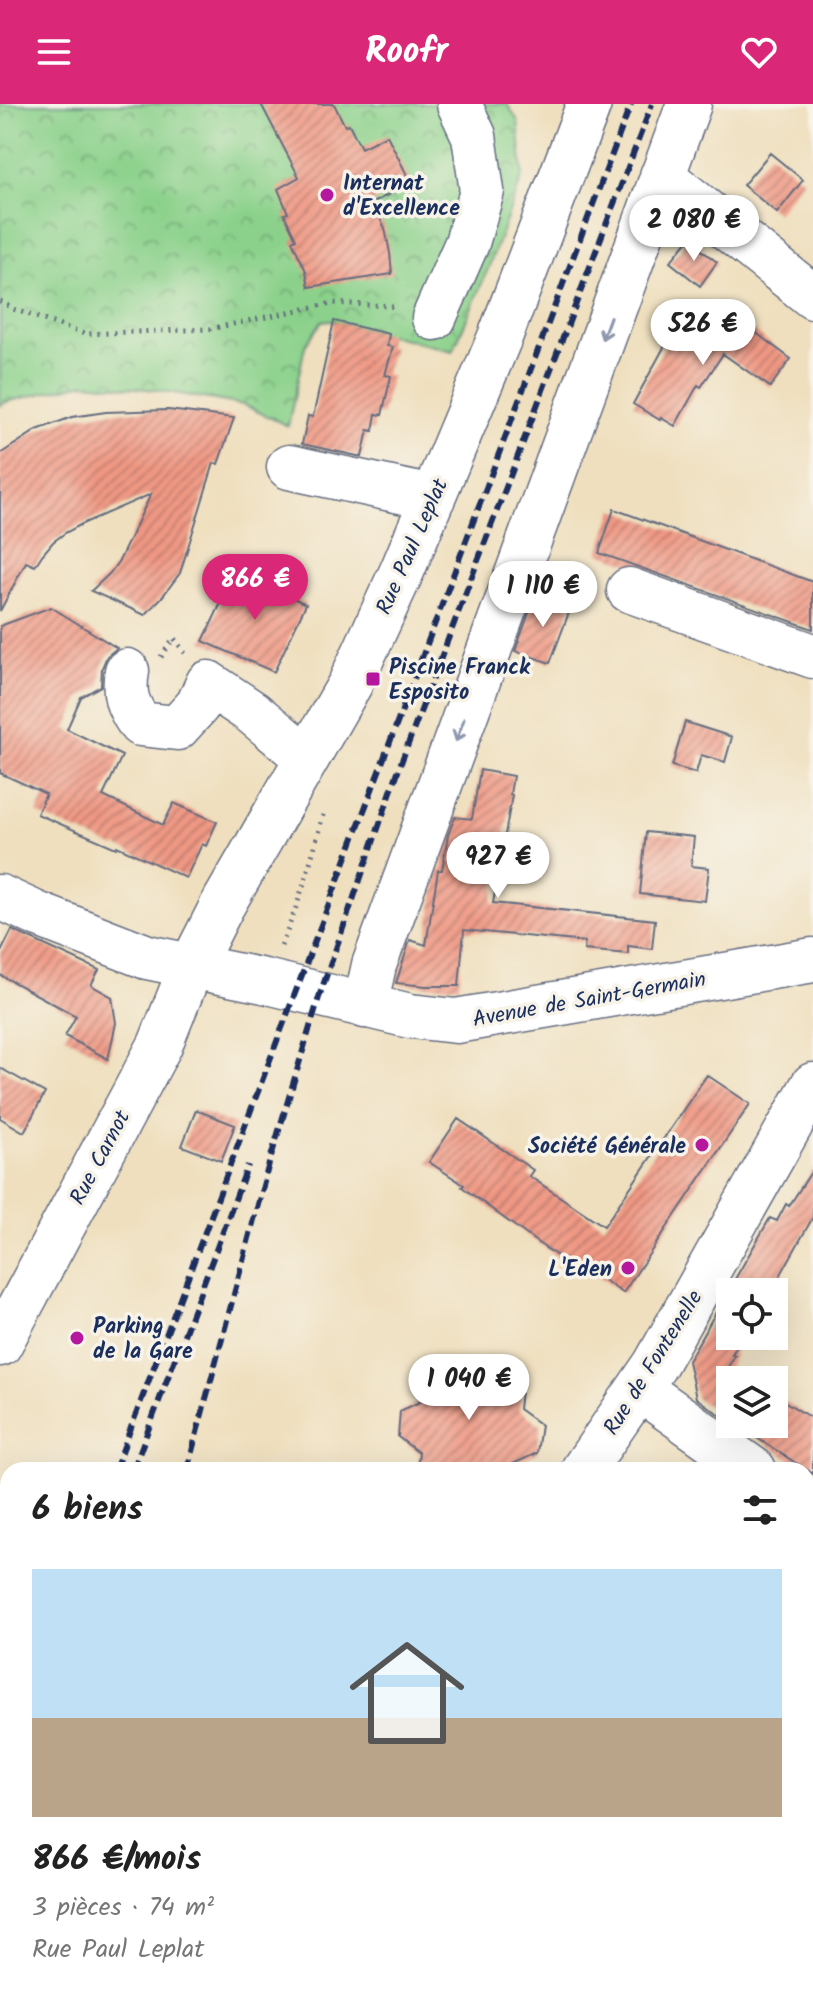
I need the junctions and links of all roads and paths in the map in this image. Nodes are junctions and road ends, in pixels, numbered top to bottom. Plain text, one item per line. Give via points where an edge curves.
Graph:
1 (459, 104) edge
2 (726, 104) edge
3 (582, 108) edge
4 (684, 118) edge
5 (662, 176) junction
6 (813, 297) edge
7 (0, 301) edge
8 (434, 318) joint
9 (289, 467) dead end
10 (433, 498) junction
11 (629, 590) dead end
12 (813, 656) edge
13 (127, 671) dead end
14 (307, 758) junction
15 (324, 810) dead end
16 (0, 897) edge
17 (813, 960) edge
18 (191, 967) junction
19 (264, 981) junction
20 (365, 1006) junction
21 (813, 1085) edge
22 (0, 1344) edge
23 (640, 1389) junction
24 (589, 1462) edge
25 (743, 1462) edge

1 - 8 street via 474,136 482,191 467,243
2 - 4 street
3 - 10 street, Rue Paul Leplat via 500,337
4 - 5 street
5 - 6 street
5 -> 20 street via 374,965
7 - 8 path via 84,334 210,329 332,303 390,306
9 - 10 street
10 - 14 street, Rue Paul Leplat via 350,684
11 - 12 street
13 - 14 street via 124,689 140,724 177,728 198,705 208,683
14 - 18 street, Rue Paul Leplat
15 - 19 path via 295,914
16 - 18 street, Avenue de Saint-Germain via 127,950
17 - 20 street, Avenue de Saint-Germain via 456,1021
18 - 19 street, Avenue de Saint-Germain
18 - 22 street, Rue Carnot via 160,1045
19 - 20 street, Avenue de Saint-Germain
21 - 23 street, Rue de Fontenelle
23 - 24 street, Rue de Fontenelle
23 - 25 street

